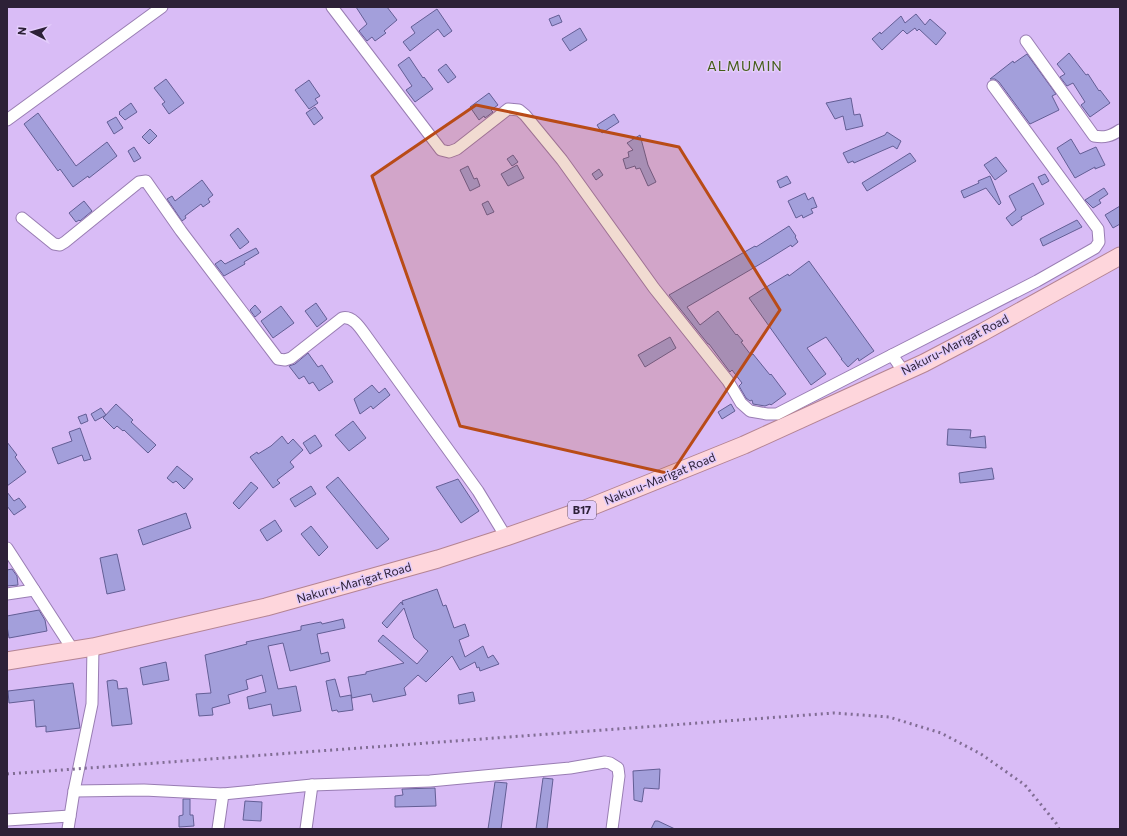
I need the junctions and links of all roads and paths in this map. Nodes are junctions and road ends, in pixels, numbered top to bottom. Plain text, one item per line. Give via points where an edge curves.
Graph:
1 (162, 7) edge
2 (332, 7) edge
3 (1026, 40) dead end
4 (993, 86) dead end
5 (7, 120) edge
6 (1120, 130) edge
7 (22, 218) dead end
8 (1120, 256) edge
9 (892, 355) junction
10 (904, 372) junction
11 (506, 537) junction
12 (7, 548) edge
13 (34, 590) junction
14 (7, 594) edge
15 (93, 647) junction
16 (73, 650) junction
17 (7, 661) edge
18 (312, 785) junction
19 (74, 791) junction
20 (223, 794) junction
21 (70, 816) junction
22 (7, 820) edge
23 (68, 829) edge
24 (218, 829) edge
25 (306, 829) edge
26 (612, 829) edge

1 - 5 street
2 - 9 street via 441,150 449,152 457,149 508,109 519,110 525,115 562,160 654,288 728,381 741,403 750,411 777,414
3 - 6 street via 1094,136 1108,137
4 - 9 street via 1098,229 1098,242 1095,248 1038,280
7 - 11 street via 54,244 60,245 139,182 146,181 278,359 291,358 342,318 351,318 478,491
8 - 10 main road, Nakuru-Marigat Road / B17 via 983,332
9 - 10 street
10 - 11 main road, Nakuru-Marigat Road / B17 via 744,445 583,510
11 - 15 main road, Nakuru-Marigat Road / B17 via 438,559 266,607
12 - 13 street
13 - 14 street
13 - 16 street
15 - 16 main road, Nakuru-Marigat Road / B17
15 - 19 street via 92,704
16 - 17 main road, Nakuru-Marigat Road / B17
18 - 20 street
18 - 25 street
18 - 26 street via 430,781 570,768 605,762 618,768 619,776
19 - 20 street via 144,790
19 - 21 street
20 - 24 street
21 - 22 street
21 - 23 street

